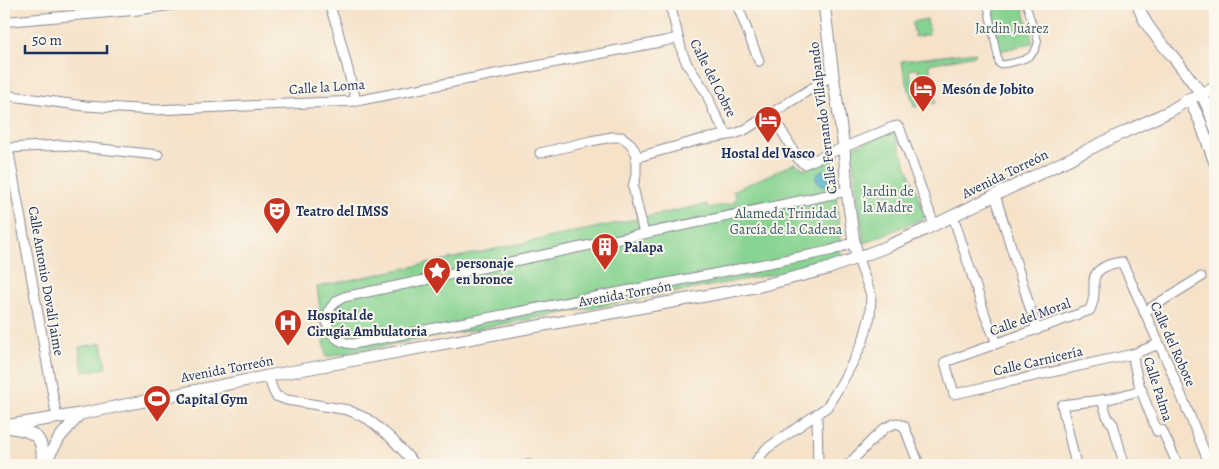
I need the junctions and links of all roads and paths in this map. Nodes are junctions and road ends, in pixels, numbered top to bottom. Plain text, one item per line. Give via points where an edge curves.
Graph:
1 (179, 4) edge
2 (329, 4) edge
3 (670, 4) edge
4 (737, 4) edge
5 (824, 4) edge
6 (987, 4) edge
7 (1026, 4) edge
8 (1138, 4) edge
9 (4, 20) edge
10 (678, 38) junction
11 (758, 61) dead end
12 (833, 75) junction
13 (1215, 88) edge
14 (4, 95) edge
15 (1208, 99) edge
16 (356, 101) junction
17 (1191, 104) junction
18 (771, 114) junction
19 (1215, 127) edge
20 (727, 135) junction
21 (844, 148) junction
22 (540, 153) dead end
23 (158, 155) dead end
24 (638, 157) junction
25 (1215, 163) edge
26 (847, 191) junction
27 (994, 195) junction
28 (953, 216) junction
29 (934, 225) junction
30 (644, 234) junction
31 (854, 242) junction
32 (858, 259) junction
33 (1122, 262) joint
34 (1201, 277) dead end
35 (1144, 312) junction
36 (1037, 330) junction
37 (997, 343) junction
38 (1159, 344) junction
39 (1133, 354) junction
40 (945, 362) joint
41 (268, 376) junction
42 (1142, 390) junction
43 (1102, 400) junction
44 (80, 414) junction
45 (817, 414) junction
46 (57, 418) junction
47 (4, 426) edge
48 (42, 463) edge
49 (416, 465) edge
50 (753, 465) edge
51 (818, 465) edge
52 (848, 465) edge
53 (919, 465) edge
54 (1076, 465) edge
55 (1123, 465) edge
56 (1178, 465) edge
57 (1210, 465) edge

1 - 9 street
2 - 16 street
3 - 10 street, Calle del Cobre
4 - 11 street
5 - 12 street, Calle Fernando Villalpando
6 - 7 street via 999,64 1004,65 1030,57 1037,47
8 - 15 street via 1155,36
10 - 16 street, Calle la Loma
10 - 20 street, Calle del Cobre via 687,64 706,92
12 - 18 street
12 - 21 street, Calle Fernando Villalpando
13 - 15 street, Avenida Torreón
14 - 16 street, Calle la Loma via 86,106 155,110
15 - 17 street, Avenida Torreón
15 - 19 street
17 - 25 street
17 - 27 street, Avenida Torreón
18 - 20 street via 743,131
18 - 21 street via 804,164
20 - 24 street
21 - 26 street, Calle Fernando Villalpando
21 - 29 street via 897,126
22 - 24 street via 622,137 631,144
23 - 46 street, Calle Antonio Dovalí Jaime via 62,145 8,148
24 - 30 street via 633,187
26 - 30 street
26 - 31 street, Calle Fernando Villalpando
27 - 28 street, Avenida Torreón
27 - 36 street
28 - 29 street, Avenida Torreón
28 - 37 street
29 - 32 street, Avenida Torreón
30 - 31 street via 344,297 331,306 328,325 339,341 353,344 824,252
31 - 32 street, Calle Fernando Villalpando
32 - 41 street, Avenida Torreón via 760,286
32 - 45 street via 871,295 870,316 863,340 841,384 827,407
33 - 35 street, Calle del Robote
33 - 36 street, Calle del Moral via 1104,266 1096,276 1095,298 1090,310
34 - 35 street
35 - 38 street, Calle del Robote
36 - 37 street, Calle del Moral
37 - 40 street, Calle del Moral
38 - 39 street, Calle Carnicería
38 - 57 street, Calle del Robote
39 - 40 street, Calle Carnicería via 954,394
39 - 42 street, Calle Palma
41 - 44 street, Avenida Torreón
41 - 49 street via 276,396 348,410 368,419
42 - 43 street
42 - 56 street, Calle Palma via 1157,431 1162,430
43 - 54 street via 1062,405
43 - 55 street via 1113,424
44 - 46 street, Avenida Torreón
44 - 48 street
45 - 50 street via 766,448
45 - 51 street
46 - 47 street, Avenida Torreón
46 - 48 street
47 - 48 street via 34,435 43,448
52 - 53 street via 885,428 896,423 904,426

